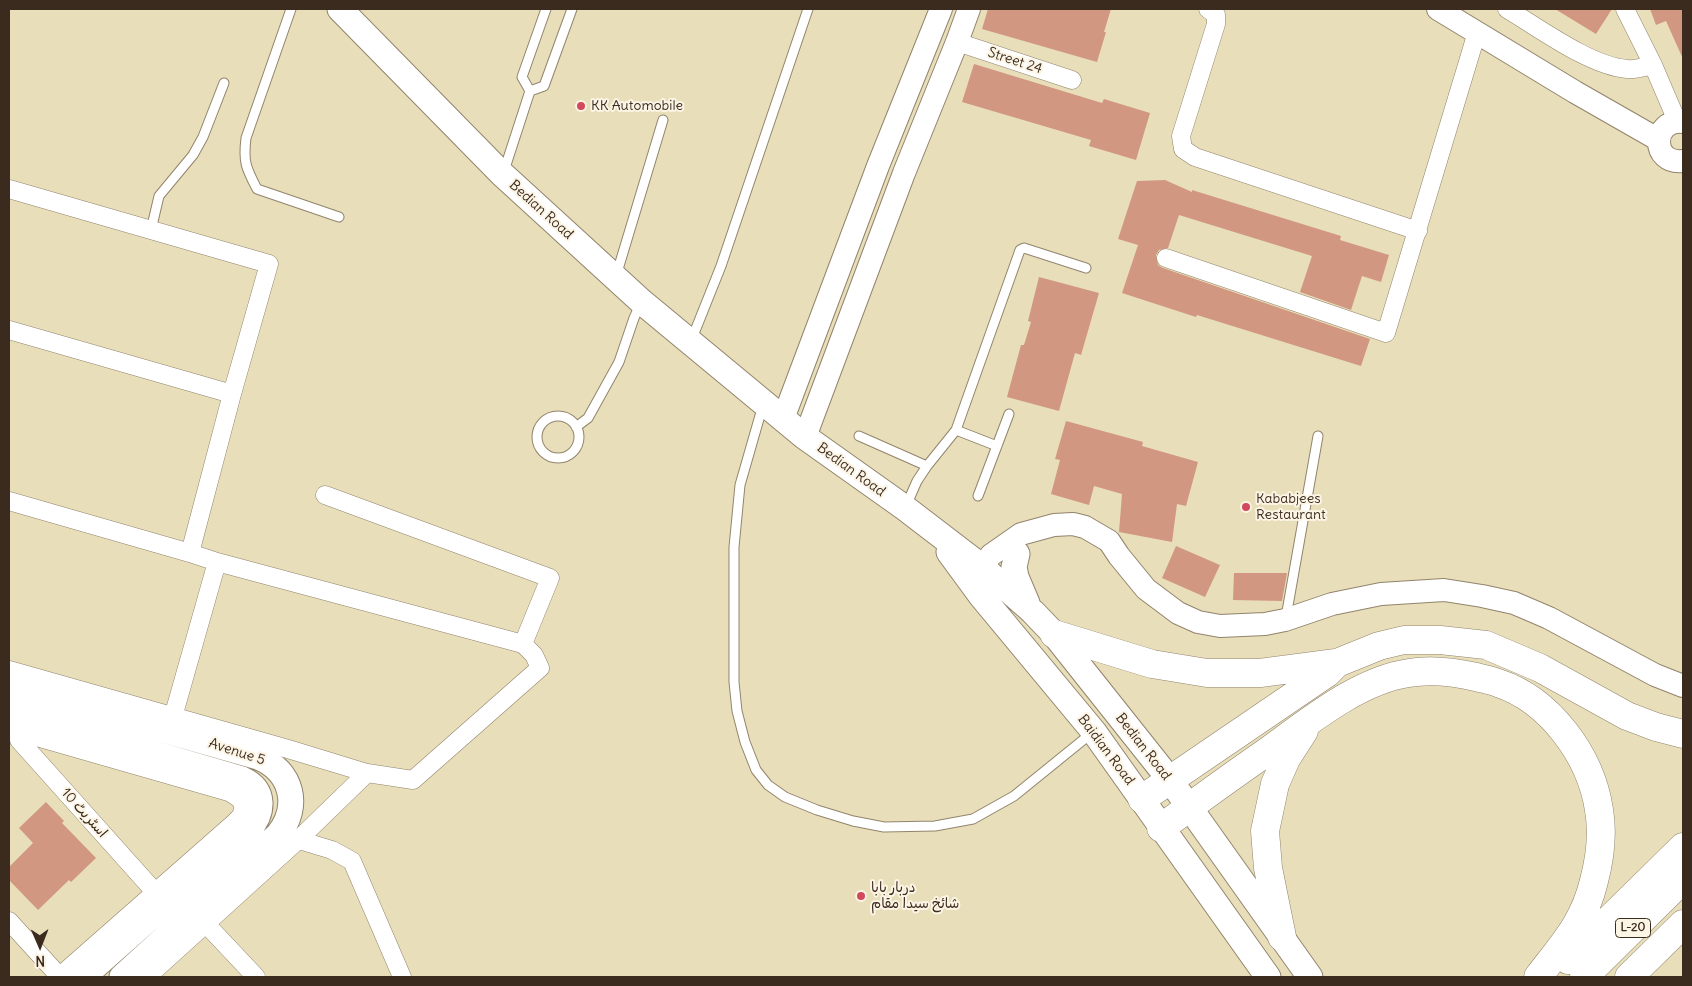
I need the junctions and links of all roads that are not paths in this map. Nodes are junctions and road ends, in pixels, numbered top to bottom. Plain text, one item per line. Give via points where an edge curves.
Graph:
1 (291, 9) edge
2 (340, 9) edge
3 (546, 9) edge
4 (572, 9) edge
5 (808, 9) edge
6 (941, 9) edge
7 (969, 9) edge
8 (1208, 9) edge
9 (1438, 9) edge
10 (1460, 9) edge
11 (1507, 9) edge
12 (1625, 9) edge
13 (1477, 32) junction
14 (924, 50) junction
15 (954, 51) junction
16 (1653, 65) junction
17 (1072, 80) dead end
18 (224, 83) dead end
19 (530, 91) junction
20 (663, 120) dead end
21 (1671, 128) edge
22 (1683, 162) edge
23 (878, 166) junction
24 (502, 174) junction
25 (904, 174) junction
26 (9, 189) edge
27 (339, 217) dead end
28 (151, 230) junction
29 (1418, 232) junction
30 (1166, 258) dead end
31 (1086, 268) dead end
32 (616, 279) junction
33 (642, 302) junction
34 (9, 330) edge
35 (691, 341) junction
36 (232, 394) junction
37 (764, 402) junction
38 (1009, 414) dead end
39 (783, 419) junction
40 (576, 427) junction
41 (956, 430) junction
42 (805, 436) junction
43 (859, 436) dead end
44 (1318, 436) dead end
45 (997, 446) junction
46 (927, 466) junction
47 (325, 495) dead end
48 (978, 496) dead end
49 (9, 501) edge
50 (905, 508) junction
51 (1037, 530) junction
52 (190, 552) junction
53 (1018, 554) junction
54 (217, 562) junction
55 (983, 581) junction
56 (1032, 612) junction
57 (1285, 620) junction
58 (1054, 634) junction
59 (523, 644) junction
60 (1337, 663) junction
61 (9, 670) edge
62 (9, 686) edge
63 (1683, 686) edge
64 (174, 717) junction
65 (1312, 719) junction
66 (13, 724) edge
67 (1094, 732) junction
68 (1683, 734) edge
69 (261, 750) junction
70 (367, 773) junction
71 (1170, 780) junction
72 (1142, 799) junction
73 (1189, 808) junction
74 (251, 828) junction
75 (1161, 828) junction
76 (288, 837) junction
77 (1683, 847) edge
78 (1683, 879) edge
79 (155, 892) junction
80 (9, 921) edge
81 (206, 924) junction
82 (1683, 924) edge
83 (1282, 937) junction
84 (1683, 942) edge
85 (59, 977) edge
86 (83, 977) edge
87 (122, 977) edge
88 (147, 977) edge
89 (256, 977) edge
90 (402, 977) edge
91 (1268, 977) edge
92 (1310, 977) edge
93 (1538, 977) edge
94 (1548, 977) edge
95 (1584, 977) edge
96 (1629, 977) edge
97 (1655, 977) edge

1 - 27 lane via 246,138 244,156 257,189
2 - 24 main road, Bedian Road
3 - 19 lane via 522,77
4 - 19 lane via 544,86
5 - 35 lane via 721,266
6 - 14 street
7 - 15 street
8 - 29 street via 1216,15 1216,24 1180,136 1184,149 1195,157
9 - 13 street
10 - 21 street via 1631,111
11 - 16 street via 1589,58 1609,66 1628,69
12 - 16 street
13 - 21 street via 1575,92
13 - 29 street
14 - 15 street
14 - 23 street
15 - 17 street, Street 24
15 - 25 street
16 - 21 street
18 - 28 lane via 193,155 159,196
19 - 24 lane
20 - 32 lane
21 - 22 street via 1660,149 1672,161
23 - 25 street
23 - 39 street
24 - 32 main road, Bedian Road
25 - 42 street
26 - 28 street
28 - 36 street via 269,264
29 - 30 street via 1386,333
31 - 41 lane via 1024,248 1020,250
32 - 33 main road, Bedian Road
33 - 35 main road, Bedian Road
33 - 40 lane via 619,362 588,418
34 - 36 street
35 - 37 main road, Bedian Road
36 - 52 street
37 - 39 main road, Bedian Road
37 - 67 lane via 740,484 734,547 734,682 745,742 756,770 768,785 786,797 853,821 884,827 935,826 973,819 1014,796
38 - 45 lane
39 - 42 main road, Bedian Road
40 - 40 lane via 579,437 576,447 560,458 542,451 537,442 542,423 550,418 560,416
41 - 45 lane
41 - 46 lane
42 - 50 main road, Bedian Road
43 - 46 lane
44 - 57 lane
45 - 48 lane
46 - 50 lane
47 - 59 street via 550,578
49 - 52 street
50 - 55 main road, Bedian Road via 933,530
51 - 53 street
51 - 55 street via 1021,534 991,555
51 - 57 street via 1065,524 1095,532 1109,541 1146,589 1178,613 1198,622 1236,626
52 - 54 street
53 - 55 street
53 - 56 main road via 1014,566 1016,577
54 - 59 street
54 - 64 street
55 - 56 main road, Bedian Road
55 - 67 main road, Baidian Road
56 - 58 main road, Bedian Road
57 - 63 street via 1332,604 1381,594 1444,590 1482,596 1514,603 1549,618 1630,663
58 - 60 highway via 1152,664 1207,673 1260,674
58 - 71 main road, Bedian Road
59 - 70 street via 534,655 540,668 413,780
60 - 68 highway via 1404,640 1486,645 1540,668 1628,716
60 - 71 highway
61 - 64 street
62 - 69 main road, Avenue 5
64 - 69 street
65 - 73 highway
65 - 83 highway via 1274,784 1265,831 1268,868
65 - 93 highway via 1362,688 1386,678 1437,671 1499,683 1525,696 1550,716 1582,759 1599,808 1601,832 1594,880 1585,908 1573,932
66 - 74 main road, Avenue 5 via 247,781 260,803 257,820
66 - 79 street, اسٹریٹ 10 via 19,740
66 - 79 street via 229,792 240,799 244,807 241,816
67 - 72 main road, Baidian Road
69 - 70 street
69 - 76 main road, Avenue 5 via 285,780 290,792
70 - 76 street
71 - 72 highway
71 - 73 main road, Bedian Road
72 - 75 main road, Baidian Road
73 - 75 highway
73 - 83 main road, Bedian Road
74 - 76 street
74 - 86 main road, Avenue 5
75 - 91 main road, Baidian Road
76 - 81 street
76 - 87 main road, Avenue 5
76 - 90 street via 332,850 352,861
77 - 94 highway
78 - 95 highway, L-20
79 - 85 street
80 - 85 street
81 - 88 street
81 - 89 street
82 - 96 highway, L-20
83 - 92 main road, Bedian Road
84 - 97 highway

